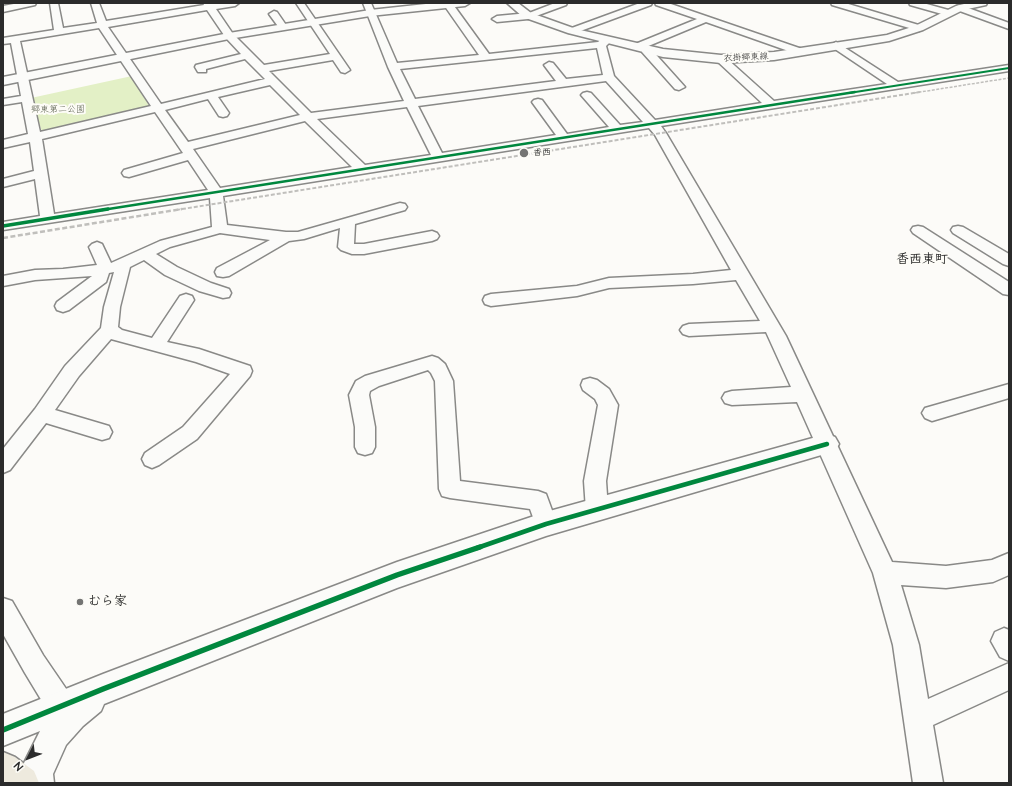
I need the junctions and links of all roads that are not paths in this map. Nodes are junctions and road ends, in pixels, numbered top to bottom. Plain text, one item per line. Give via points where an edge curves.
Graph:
1 (32, 3) edge
2 (54, 3) edge
3 (95, 3) edge
4 (235, 3) edge
5 (300, 3) edge
6 (465, 3) edge
7 (512, 3) edge
8 (563, 3) edge
9 (648, 3) edge
10 (659, 3) edge
11 (835, 3) edge
12 (913, 3) edge
13 (982, 3) edge
14 (208, 5) edge
15 (449, 5) junction
16 (3, 8) edge
17 (369, 8) edge
18 (960, 8) junction
19 (949, 13) junction
20 (274, 14) dead end
21 (527, 16) junction
22 (497, 19) dead end
23 (706, 19) junction
24 (313, 22) junction
25 (1009, 26) edge
26 (283, 28) junction
27 (920, 28) junction
28 (572, 31) junction
29 (59, 32) junction
30 (104, 32) junction
31 (229, 36) junction
32 (9, 40) edge
33 (604, 43) junction
34 (836, 45) junction
35 (641, 49) junction
36 (801, 52) junction
37 (248, 55) junction
38 (336, 56) junction
39 (123, 57) junction
40 (486, 57) junction
41 (721, 59) junction
42 (549, 65) dead end
43 (393, 67) junction
44 (1009, 68) edge
45 (261, 69) junction
46 (202, 70) dead end
47 (346, 70) dead end
48 (22, 77) junction
49 (609, 77) junction
50 (3, 81) edge
51 (272, 81) junction
52 (563, 83) junction
53 (898, 86) junction
54 (679, 87) dead end
55 (211, 95) junction
56 (587, 95) dead end
57 (27, 98) junction
58 (3, 102) edge
59 (538, 102) dead end
60 (411, 103) junction
61 (771, 105) junction
62 (158, 108) junction
63 (223, 113) dead end
64 (308, 117) junction
65 (653, 123) junction
66 (617, 129) junction
67 (35, 136) junction
68 (563, 137) junction
69 (3, 144) edge
70 (188, 151) junction
71 (438, 157) junction
72 (361, 169) junction
73 (41, 174) junction
74 (129, 174) dead end
75 (3, 183) edge
76 (216, 192) junction
77 (400, 207) dead end
78 (48, 219) junction
79 (348, 222) junction
80 (3, 226) edge
81 (220, 229) junction
82 (918, 230) dead end
83 (958, 230) dead end
84 (422, 234) dead end
85 (286, 237) junction
86 (97, 247) dead end
87 (146, 254) junction
88 (1005, 258) edge
89 (240, 263) junction
90 (3, 267) edge
91 (109, 268) junction
92 (975, 268) junction
93 (223, 272) dead end
94 (252, 273) dead end
95 (740, 274) junction
96 (35, 275) junction
97 (3, 281) edge
98 (1009, 290) edge
99 (223, 293) dead end
100 (186, 300) dead end
101 (491, 300) dead end
102 (63, 306) dead end
103 (771, 326) junction
104 (109, 330) junction
105 (689, 331) dead end
106 (156, 345) junction
107 (590, 385) dead end
108 (1009, 391) edge
109 (803, 394) junction
110 (732, 398) dead end
111 (42, 414) junction
112 (932, 414) dead end
113 (102, 432) dead end
114 (827, 444) junction
115 (365, 447) dead end
116 (152, 459) dead end
117 (3, 464) edge
118 (597, 510) junction
119 (546, 524) junction
120 (1009, 564) edge
121 (885, 573) junction
122 (3, 610) edge
123 (1009, 676) edge
124 (102, 689) junction
125 (61, 706) junction
126 (918, 718) junction
127 (7, 731) edge
128 (3, 769) edge
129 (22, 783) edge
130 (36, 783) edge
131 (928, 783) edge

1 - 16 street
2 - 29 street
3 - 30 street
4 - 14 street
5 - 24 street
6 - 15 street
7 - 21 street, 衣掛郷東線
8 - 21 street
9 - 28 street
10 - 23 street
11 - 27 street
12 - 19 street
13 - 18 street, 衣掛郷東線
14 - 30 street
14 - 31 street
15 - 17 street
15 - 40 street
17 - 24 street
17 - 43 street
18 - 19 street, 衣掛郷東線
18 - 25 street
19 - 27 street, 衣掛郷東線
20 - 26 street
21 - 22 street
21 - 28 street, 衣掛郷東線
23 - 35 street
23 - 36 street
24 - 26 street
24 - 38 street
26 - 31 street
27 - 34 street, 衣掛郷東線 via 889,38
28 - 33 street, 衣掛郷東線
29 - 30 street
29 - 32 street
30 - 39 street
31 - 37 street
31 - 39 street
32 - 48 street via 22,52
33 - 35 street, 衣掛郷東線
33 - 40 street
33 - 49 street
34 - 36 street, 衣掛郷東線
34 - 53 street
35 - 41 street, 衣掛郷東線 via 686,57
35 - 54 street
36 - 41 street, 衣掛郷東線 via 761,58
37 - 45 street
37 - 46 street via 200,67
38 - 45 street
38 - 47 street
39 - 48 street
39 - 62 street
40 - 43 street
41 - 61 street
42 - 52 street
43 - 60 street
44 - 53 street
45 - 51 street
48 - 50 street
48 - 57 street
49 - 52 street
49 - 65 street
51 - 55 street
51 - 64 street
52 - 60 street
53 - 61 street
55 - 62 street
55 - 63 street
56 - 66 street
57 - 58 street
57 - 67 street
59 - 68 street
60 - 64 street
60 - 71 street
61 - 65 street
62 - 67 street
62 - 70 street
64 - 70 street
64 - 72 street
65 - 66 street
65 - 95 street via 694,190
66 - 68 street
67 - 69 street
67 - 73 street
68 - 71 street
70 - 74 street
70 - 76 street
71 - 72 street
72 - 76 street
73 - 75 street
73 - 78 street
76 - 78 street
76 - 81 street
77 - 79 street
78 - 80 street
79 - 84 street via 346,247 352,249 364,249
79 - 85 street via 300,236
81 - 85 street
81 - 87 street via 165,244
82 - 92 street
83 - 88 street
85 - 89 street
86 - 91 street
87 - 91 street
87 - 99 street via 171,271
88 - 92 street
89 - 93 street
89 - 94 street
90 - 96 street
91 - 96 street
91 - 102 street
91 - 104 street via 122,272 112,307
92 - 98 street
95 - 101 street via 609,283 577,291
95 - 103 street
96 - 97 street
100 - 106 street
103 - 105 street
103 - 109 street
104 - 106 street via 117,335
104 - 111 street via 72,371
106 - 116 street via 243,371 190,433
107 - 118 street via 602,394 608,405 595,481
108 - 112 street
109 - 110 street
109 - 114 street
111 - 113 street
111 - 117 street
114 - 118 street
114 - 121 street
115 - 119 street via 359,395 363,386 432,363 439,369 444,381 450,490 538,501
118 - 119 street
119 - 124 street via 397,574
120 - 121 street via 993,571 946,577
121 - 126 street via 906,645
122 - 125 street
123 - 126 street
124 - 125 street
124 - 130 street via 55,734 36,773
125 - 127 street
126 - 131 street
128 - 129 main road

